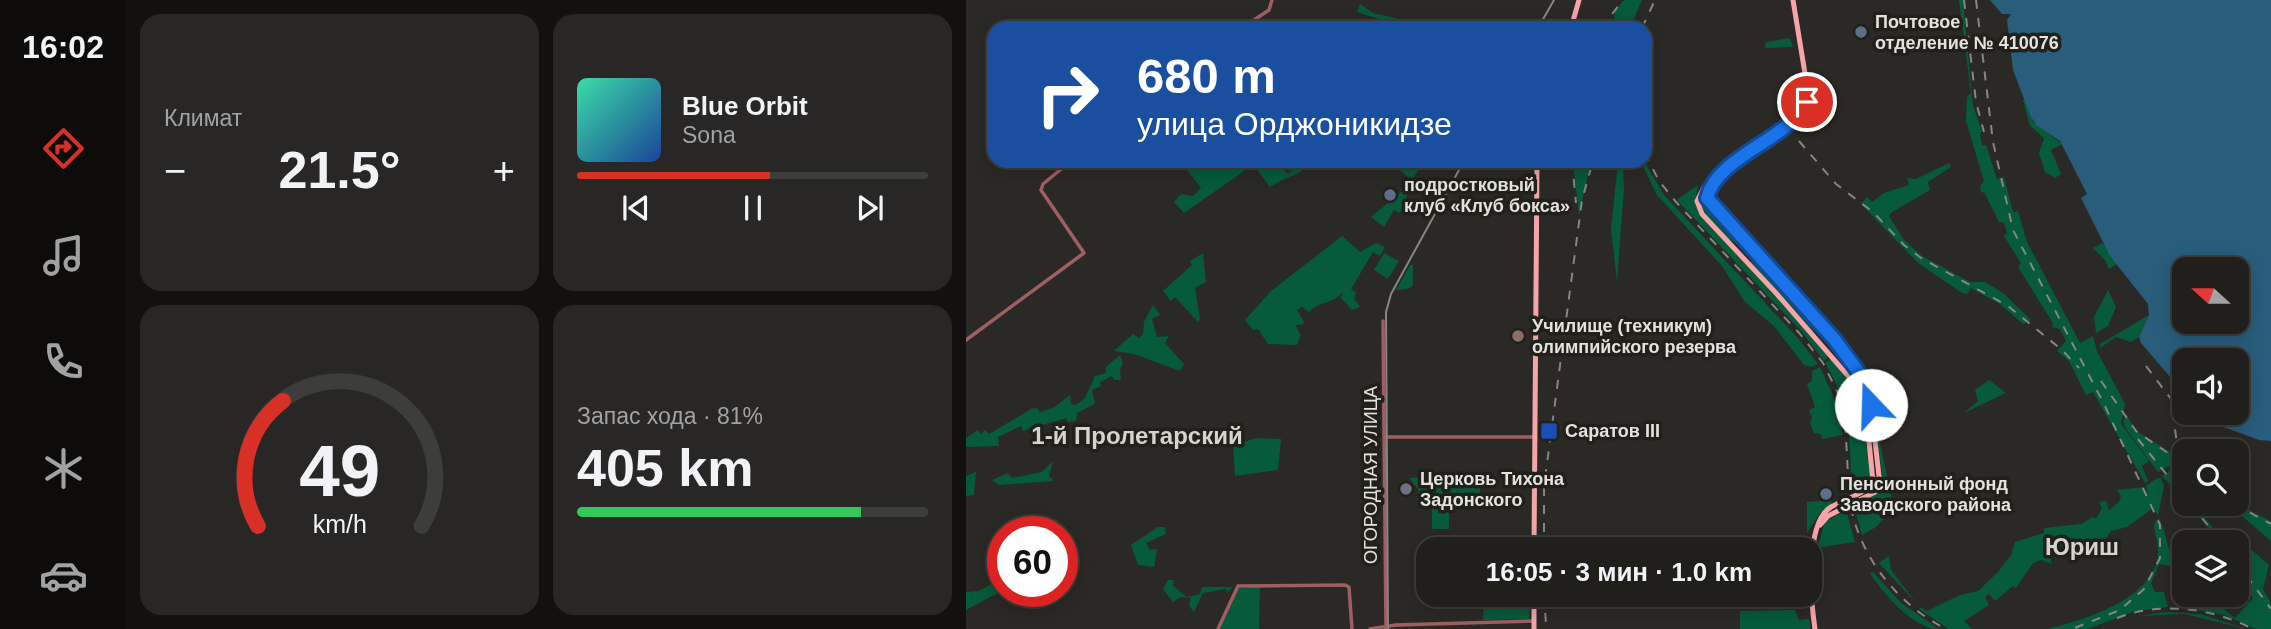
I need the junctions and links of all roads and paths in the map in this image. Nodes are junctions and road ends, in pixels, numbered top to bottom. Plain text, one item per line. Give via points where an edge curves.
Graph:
1 (1272, 0) edge
2 (1579, 0) edge
3 (1793, 0) edge
4 (1252, 21) edge
5 (1573, 21) edge
6 (1063, 168) edge
7 (1537, 168) edge
8 (1716, 180) junction
9 (1697, 198) junction
10 (1707, 198) junction
11 (1383, 321) dead end
12 (966, 340) edge
13 (1869, 411) junction
14 (1384, 437) junction
15 (1535, 437) junction
16 (1534, 537) edge
17 (1534, 607) edge
18 (1534, 621) junction
19 (1386, 628) edge
20 (1218, 629) edge
21 (1352, 629) edge
22 (1370, 629) edge
23 (1534, 629) edge
24 (1815, 629) edge

1 - 4 street via 1269,10
2 - 5 main road
3 - 8 main road via 1808,99 1801,111
6 - 12 street via 1041,187 1084,253
7 - 15 main road
8 - 9 main road
8 - 10 main road
9 - 10 main road
9 - 13 main road via 1702,214 1850,377
10 - 13 main road via 1847,354 1863,380
11 - 14 street, ОГОРОДНАЯ УЛИЦА
13 - 24 main road via 1879,488 1828,516 1815,535 1811,593
14 - 15 street
14 - 19 street, ОГОРОДНАЯ УЛИЦА
15 - 16 main road
17 - 18 main road
18 - 19 street
18 - 23 main road
19 - 22 street
20 - 21 street via 1238,586 1349,587

